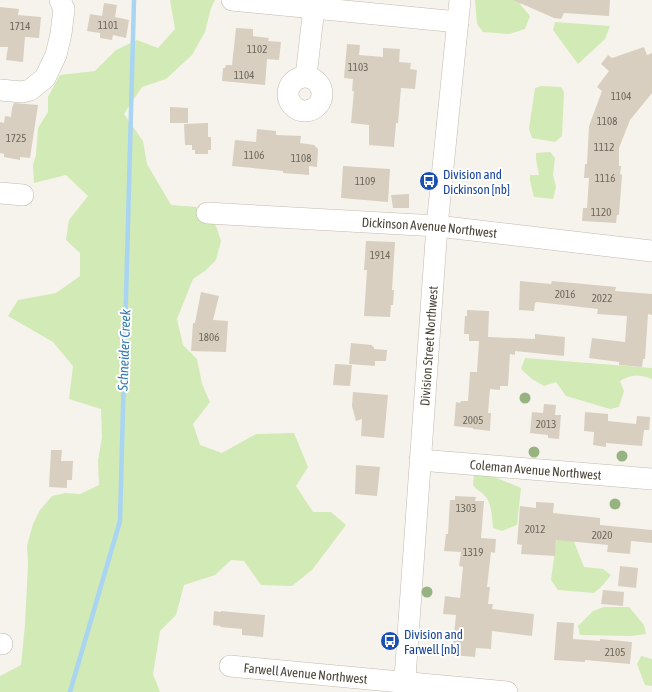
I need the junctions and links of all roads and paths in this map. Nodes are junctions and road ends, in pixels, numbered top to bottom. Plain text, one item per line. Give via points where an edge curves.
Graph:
1 (60, 0) edge
2 (232, 0) edge
3 (460, 0) edge
4 (314, 8) junction
5 (458, 22) junction
6 (306, 76) dead end
7 (0, 90) edge
8 (0, 193) edge
9 (23, 196) dead end
10 (207, 212) dead end
11 (437, 226) junction
12 (652, 248) edge
13 (420, 460) junction
14 (652, 479) edge
15 (230, 666) dead end
16 (404, 687) edge
17 (507, 692) edge

1 - 7 street via 64,9 61,34 56,55 45,78 30,90
2 - 4 street
3 - 5 street, Division Street Northwest
4 - 5 street
4 - 6 street
5 - 11 street, Division Street Northwest
8 - 9 street
10 - 11 street, Dickinson Avenue Northwest
11 - 12 street, Dickinson Avenue Northwest
11 - 13 street, Division Street Northwest
13 - 14 street, Coleman Avenue Northwest
13 - 16 street, Division Street Northwest
15 - 16 street, Farwell Avenue Northwest
16 - 17 street, Farwell Avenue Northwest

